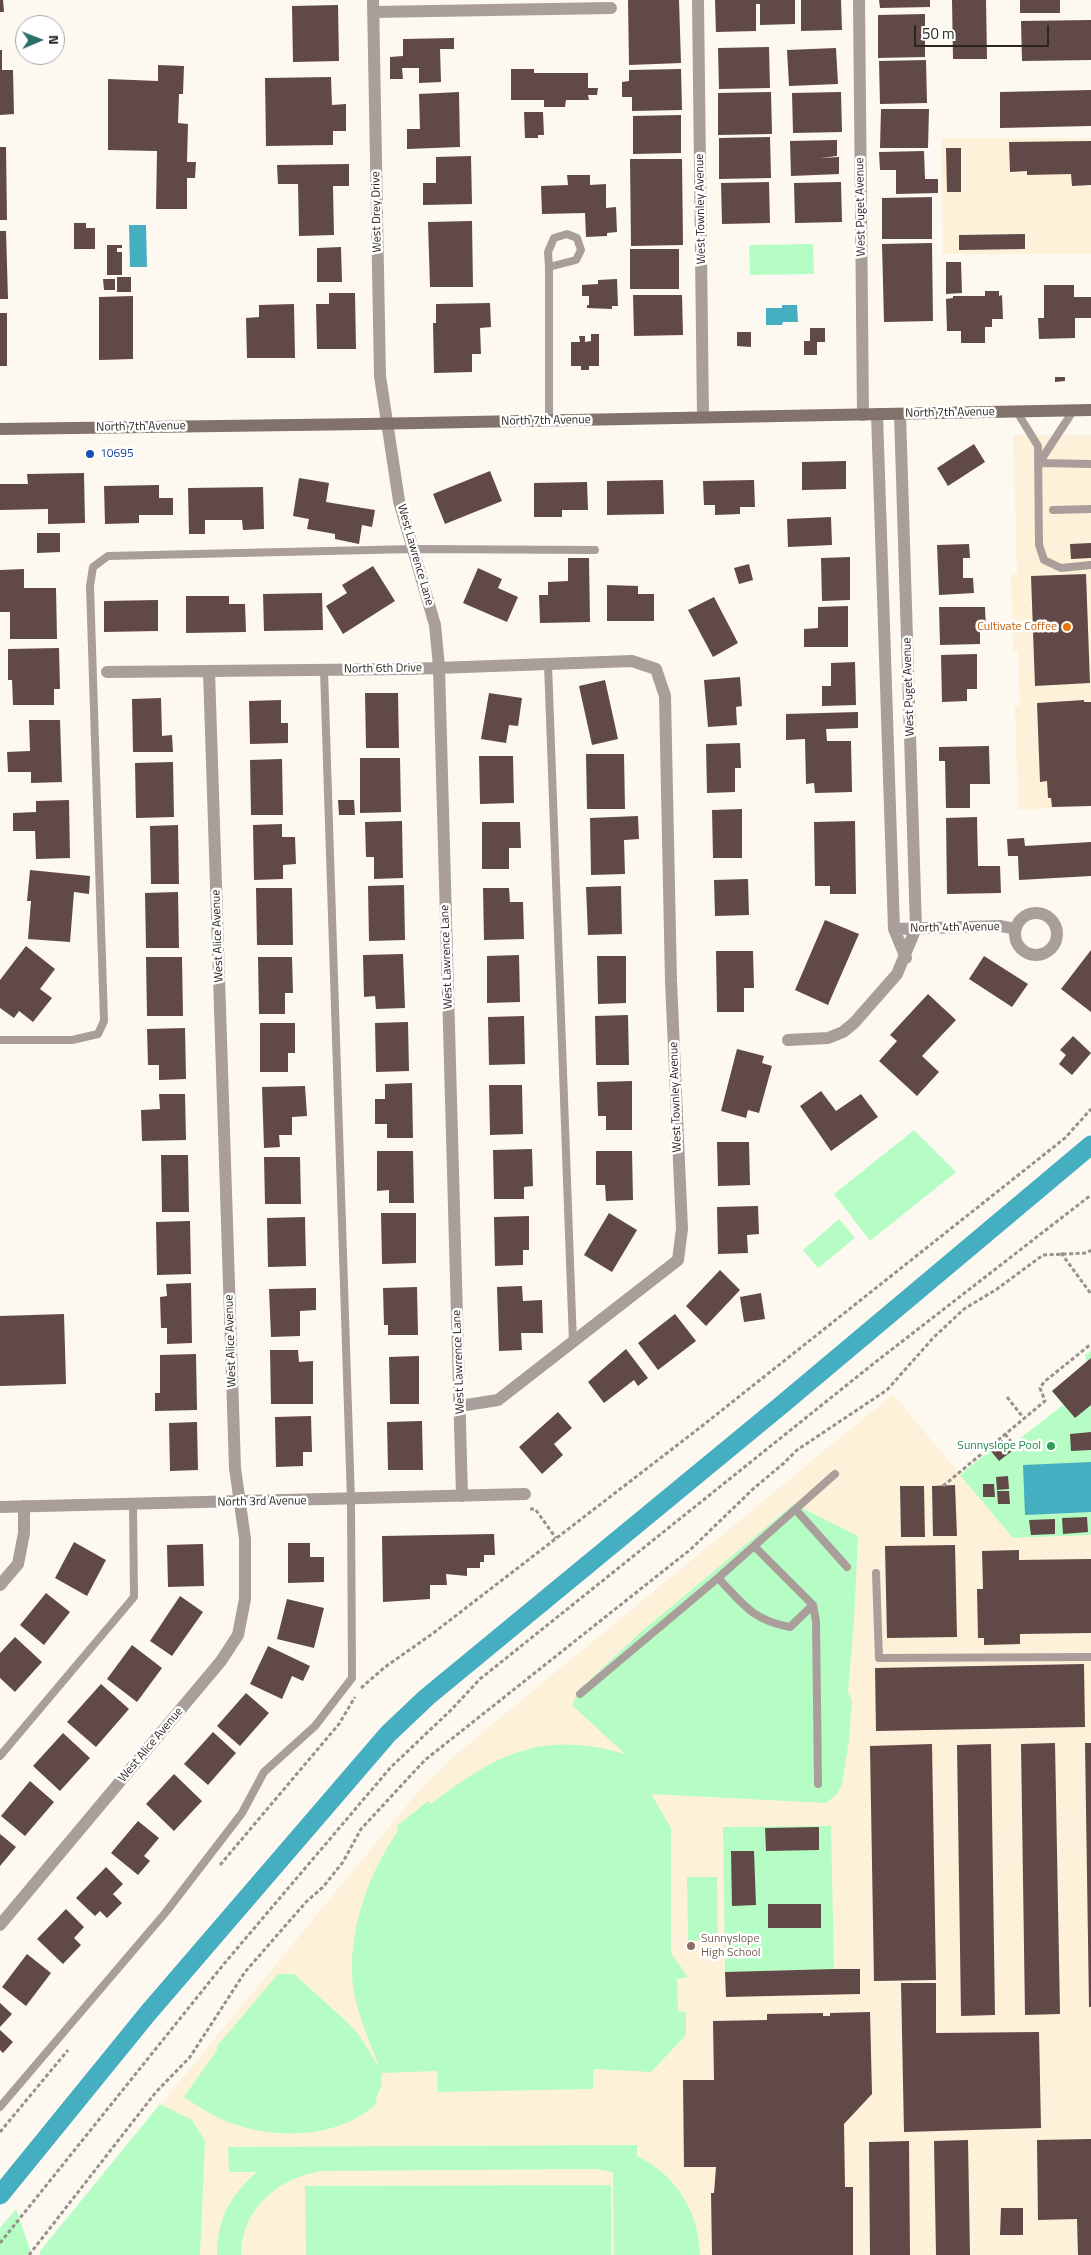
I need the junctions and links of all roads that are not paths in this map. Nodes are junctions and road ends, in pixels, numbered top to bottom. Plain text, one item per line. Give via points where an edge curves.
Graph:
1 (698, 0) edge
2 (859, 0) edge
3 (373, 6) edge
4 (611, 8) dead end
5 (549, 267) junction
6 (1091, 410) edge
7 (1073, 411) junction
8 (1017, 412) junction
9 (877, 414) junction
10 (900, 414) junction
11 (864, 415) junction
12 (703, 418) junction
13 (549, 420) junction
14 (387, 424) junction
15 (0, 429) edge
16 (1039, 463) junction
17 (1091, 464) edge
18 (1091, 509) edge
19 (1053, 510) dead end
20 (414, 549) junction
21 (595, 550) dead end
22 (1091, 565) edge
23 (548, 664) junction
24 (439, 668) junction
25 (656, 669) joint
26 (324, 670) junction
27 (209, 671) junction
28 (107, 672) dead end
29 (889, 770) junction
30 (912, 770) junction
31 (916, 928) junction
32 (894, 929) junction
33 (1015, 930) dead end
34 (906, 958) junction
35 (0, 1040) edge
36 (788, 1040) dead end
37 (573, 1343) junction
38 (460, 1406) junction
39 (835, 1474) dead end
40 (525, 1494) road end
41 (462, 1496) junction
42 (351, 1500) junction
43 (240, 1502) junction
44 (133, 1504) junction
45 (24, 1506) junction
46 (0, 1507) edge
47 (796, 1510) junction
48 (754, 1546) junction
49 (847, 1567) dead end
50 (876, 1573) dead end
51 (718, 1578) junction
52 (0, 1585) edge
53 (812, 1605) junction
54 (1091, 1657) edge
55 (580, 1694) dead end
56 (0, 1756) edge
57 (818, 1784) dead end
58 (0, 1926) edge
59 (0, 2107) edge

1 - 12 street, West Townley Avenue
2 - 11 street, West Puget Avenue
3 - 4 street
3 - 14 street, West Drey Drive via 380,376
5 - 5 lane via 576,260 581,250 577,238 567,234 554,238 548,252
5 - 13 lane
6 - 7 main road, North 7th Avenue
7 - 8 main road, North 7th Avenue
7 - 16 lane
8 - 10 main road, North 7th Avenue
8 - 16 lane via 1038,446
9 - 10 main road, North 7th Avenue
9 - 11 main road, North 7th Avenue
9 - 29 street, West Puget Avenue
10 - 30 street, West Puget Avenue
11 - 12 main road, North 7th Avenue
12 - 13 main road, North 7th Avenue
13 - 14 main road, North 7th Avenue
14 - 15 main road, North 7th Avenue
14 - 20 street, West Lawrence Lane via 399,501
16 - 17 lane
16 - 22 lane via 1039,545 1044,560 1061,568
18 - 19 lane
20 - 21 lane
20 - 24 street, West Lawrence Lane via 435,625
20 - 35 lane via 108,556 93,567 90,586 104,1021 98,1034 72,1040
23 - 24 street, North 6th Drive
23 - 25 street, North 6th Drive via 632,660
23 - 37 lane
24 - 26 street, North 6th Drive
24 - 38 street, West Lawrence Lane
25 - 37 street, West Townley Avenue via 665,696 671,981 682,1229 678,1260
26 - 27 street, North 6th Drive
26 - 42 lane
27 - 28 street, North 6th Drive
27 - 43 street, West Alice Avenue via 235,1458
29 - 30 street
29 - 32 street, West Puget Avenue
30 - 31 street, West Puget Avenue
31 - 32 street, North 4th Avenue
31 - 33 street, North 4th Avenue via 1000,926
31 - 34 street, West Puget Avenue
32 - 34 street, West Puget Avenue
34 - 36 street, West Puget Avenue via 897,974 843,1032 828,1038
37 - 38 street, West Townley Avenue via 498,1400
38 - 41 street, West Lawrence Lane
39 - 47 lane
40 - 41 street, North 3rd Avenue
41 - 42 street, North 3rd Avenue
42 - 43 street, North 3rd Avenue
42 - 59 lane via 352,1678 316,1726 264,1772 242,1813 166,1912
43 - 44 street, North 3rd Avenue
43 - 58 street, West Alice Avenue via 245,1539 245,1599 238,1635 221,1661
44 - 45 street, North 3rd Avenue
44 - 56 lane via 134,1597
45 - 46 street, North 3rd Avenue
45 - 52 street via 24,1534 18,1564
47 - 48 lane
47 - 49 lane
48 - 51 lane
48 - 53 lane
50 - 54 lane via 879,1658
51 - 53 lane via 754,1616 771,1624 790,1627
51 - 55 lane
53 - 57 lane via 816,1621

